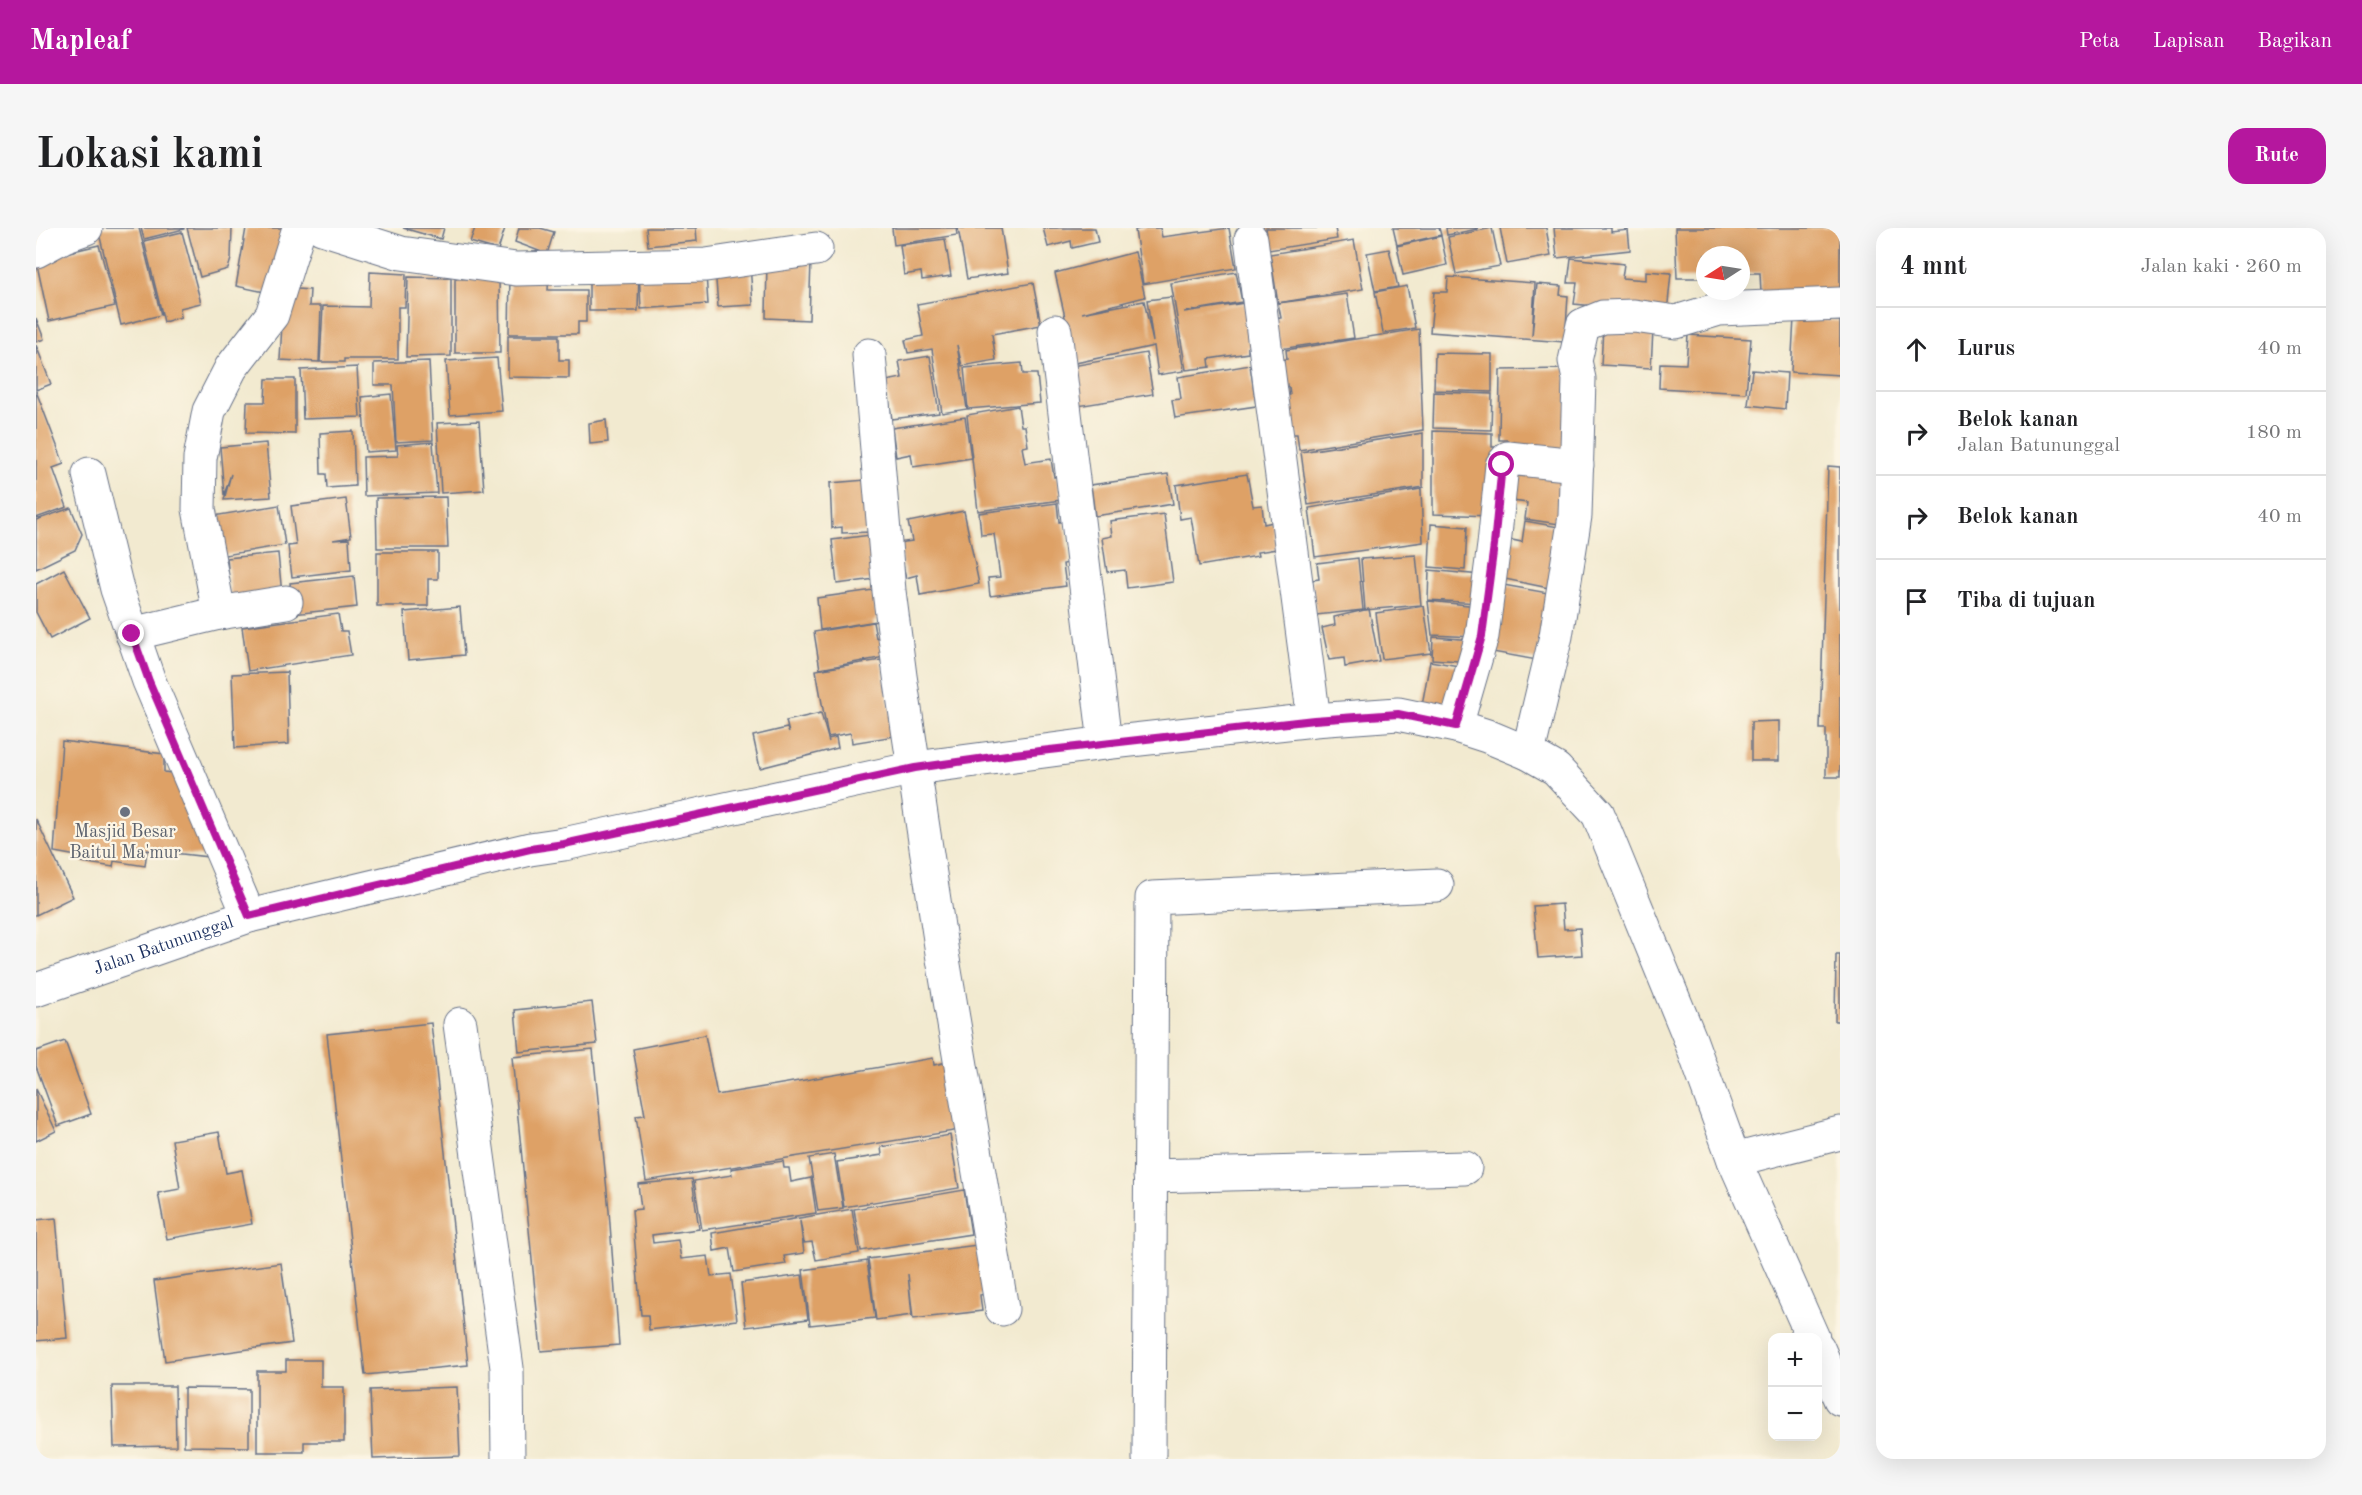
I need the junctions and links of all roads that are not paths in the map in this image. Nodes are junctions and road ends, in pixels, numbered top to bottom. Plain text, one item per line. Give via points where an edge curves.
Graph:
1 (86, 228) edge
2 (299, 228) edge
3 (322, 228) edge
4 (1251, 239) dead end
5 (816, 249) dead end
6 (36, 251) edge
7 (1840, 304) edge
8 (1054, 331) dead end
9 (869, 355) dead end
10 (1577, 465) junction
11 (89, 474) dead end
12 (286, 602) dead end
13 (205, 616) junction
14 (143, 631) junction
15 (1314, 720) junction
16 (1456, 726) junction
17 (1105, 743) junction
18 (1528, 753) junction
19 (915, 768) junction
20 (1437, 885) dead end
21 (249, 916) junction
22 (36, 990) edge
23 (460, 1024) dead end
24 (1840, 1133) edge
25 (1734, 1160) junction
26 (1465, 1168) dead end
27 (1150, 1176) junction
28 (1002, 1309) dead end
29 (1811, 1333) edge
30 (1822, 1357) edge
31 (1840, 1399) edge
32 (508, 1459) edge
33 (1149, 1459) edge

1 - 6 street
2 - 13 street via 272,315 231,368 209,411 200,458
3 - 5 street via 401,253 516,269 706,265
4 - 15 street
7 - 10 street via 1719,309 1676,322 1634,316 1604,317 1583,325 1575,361 1579,379
8 - 17 street
9 - 19 street via 890,591
10 - 16 street via 1508,458 1502,465 1482,636
10 - 18 street via 1575,516 1556,636
11 - 14 street via 117,589
12 - 13 street
13 - 14 street
14 - 21 street via 149,681
15 - 16 street, Jalan Batununggal via 1398,714
15 - 17 street, Jalan Batununggal
16 - 18 street, Jalan Batununggal
17 - 19 street, Jalan Batununggal
18 - 25 street, Jalan Batununggal via 1556,769 1598,814 1690,1039
19 - 21 street, Jalan Batununggal via 530,849
19 - 28 street
20 - 27 street via 1152,898
21 - 22 street, Jalan Batununggal
23 - 32 street via 507,1368
24 - 25 street
25 - 29 street, Jalan Batununggal
26 - 27 street
27 - 33 street
30 - 31 street

